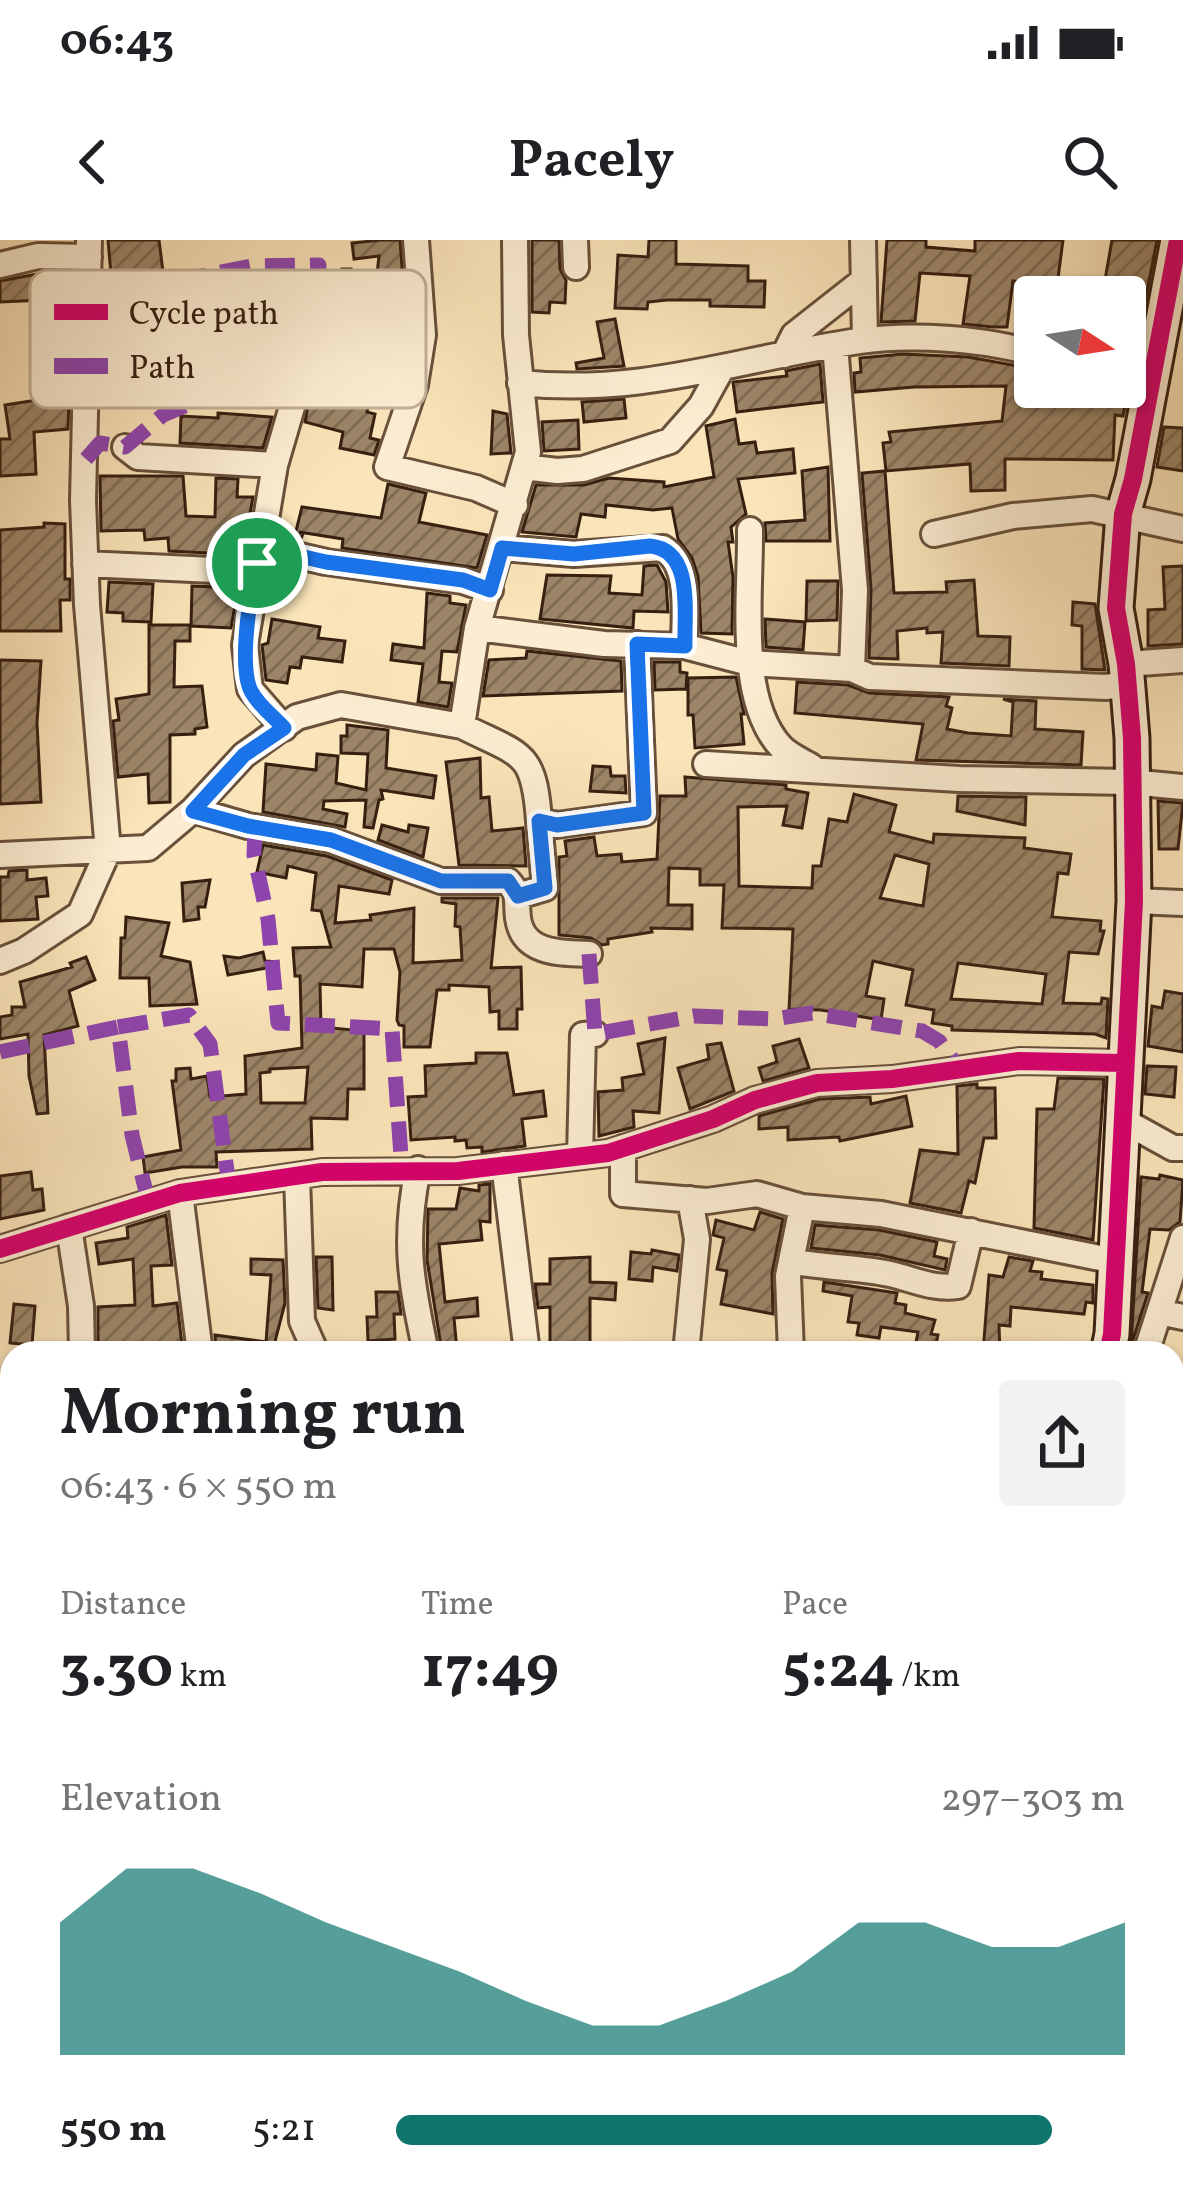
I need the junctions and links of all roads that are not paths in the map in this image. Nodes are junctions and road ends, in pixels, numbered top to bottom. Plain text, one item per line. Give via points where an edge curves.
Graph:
1 (416, 240) edge
2 (515, 240) edge
3 (575, 240) edge
4 (862, 240) edge
5 (1178, 246) edge
6 (89, 249) edge
7 (0, 265) edge
8 (576, 267) dead end
9 (418, 270) edge
10 (864, 280) junction
11 (1170, 339) edge
12 (865, 340) junction
13 (835, 345) junction
14 (1014, 350) edge
15 (784, 355) junction
16 (1146, 366) edge
17 (722, 368) junction
18 (520, 383) junction
19 (85, 408) edge
20 (292, 408) edge
21 (407, 408) edge
22 (1135, 408) edge
23 (125, 447) dead end
24 (275, 465) junction
25 (524, 466) junction
26 (515, 505) junction
27 (1123, 514) junction
28 (1183, 529) edge
29 (750, 530) dead end
30 (934, 534) dead end
31 (502, 548) junction
32 (258, 560) junction
33 (85, 564) junction
34 (490, 590) junction
35 (477, 628) junction
36 (637, 644) junction
37 (685, 646) junction
38 (1183, 660) edge
39 (749, 663) junction
40 (852, 669) junction
41 (1127, 674) junction
42 (461, 727) junction
43 (284, 728) junction
44 (706, 764) dead end
45 (813, 767) junction
46 (1130, 782) junction
47 (1183, 787) edge
48 (193, 811) junction
49 (539, 821) junction
50 (108, 851) junction
51 (0, 855) edge
52 (518, 896) junction
53 (1134, 901) junction
54 (1183, 903) edge
55 (589, 954) dead end
56 (0, 961) edge
57 (595, 1034) dead end
58 (1124, 1063) junction
59 (1126, 1122) junction
60 (623, 1148) junction
61 (1183, 1148) edge
62 (580, 1156) junction
63 (504, 1164) junction
64 (418, 1169) junction
65 (297, 1177) junction
66 (180, 1192) junction
67 (690, 1199) junction
68 (802, 1207) junction
69 (69, 1227) junction
70 (971, 1231) junction
71 (1183, 1238) edge
72 (0, 1250) edge
73 (791, 1261) junction
74 (1115, 1261) junction
75 (1171, 1315) edge
76 (82, 1341) edge
77 (199, 1341) edge
78 (311, 1341) edge
79 (423, 1341) edge
80 (525, 1341) edge
81 (687, 1341) edge
82 (791, 1341) edge
83 (1110, 1341) edge
84 (1154, 1341) edge

1 - 9 street
2 - 18 street
3 - 8 street
4 - 10 street
5 - 11 street
6 - 7 street
10 - 12 street
10 - 15 street via 794,335
11 - 16 street
12 - 13 street
12 - 14 street
13 - 15 street
13 - 40 street via 855,590
15 - 17 street
17 - 18 street via 601,388
17 - 25 street via 670,441 583,469
18 - 25 street
19 - 33 street
20 - 24 street
21 - 26 street via 387,467
22 - 27 street
23 - 24 street via 138,457
24 - 32 street
25 - 26 street
26 - 31 street
27 - 28 street
27 - 30 street via 1054,510
27 - 41 street via 1116,608
29 - 39 street
31 - 34 street
31 - 37 street via 663,548 682,568
32 - 33 street
32 - 34 street via 326,562
32 - 43 street via 246,673 258,702
33 - 50 street
34 - 35 street
35 - 36 street
35 - 42 street
36 - 37 street
36 - 49 street via 644,813
37 - 39 street
38 - 41 street
39 - 40 street
39 - 45 street via 761,716 782,749
40 - 41 street via 925,682 1106,687
41 - 46 street
42 - 43 street via 341,705
42 - 49 street via 523,757 536,776
43 - 48 street via 244,755
44 - 45 street
45 - 46 street
46 - 47 street
46 - 53 street
48 - 50 street via 148,848
48 - 52 street via 331,840 441,881 508,881
49 - 52 street via 545,888
50 - 51 street
50 - 56 street via 80,914
52 - 55 street via 524,938 551,952
53 - 54 street
53 - 58 street
57 - 62 street via 583,1035
58 - 59 street
58 - 60 street via 1018,1061 817,1083
59 - 61 street
59 - 74 street
60 - 62 street
60 - 67 street via 623,1194
62 - 63 street
63 - 64 street
63 - 80 street
64 - 65 street
64 - 79 street via 407,1226
65 - 66 street
65 - 78 street via 302,1321
66 - 69 street
66 - 77 street
67 - 68 street via 757,1194
67 - 81 street via 697,1239
68 - 70 street
68 - 73 street
69 - 72 street
69 - 76 street
70 - 73 street via 958,1286 947,1288
70 - 74 street
71 - 75 street
73 - 82 street
74 - 83 street
75 - 84 street

